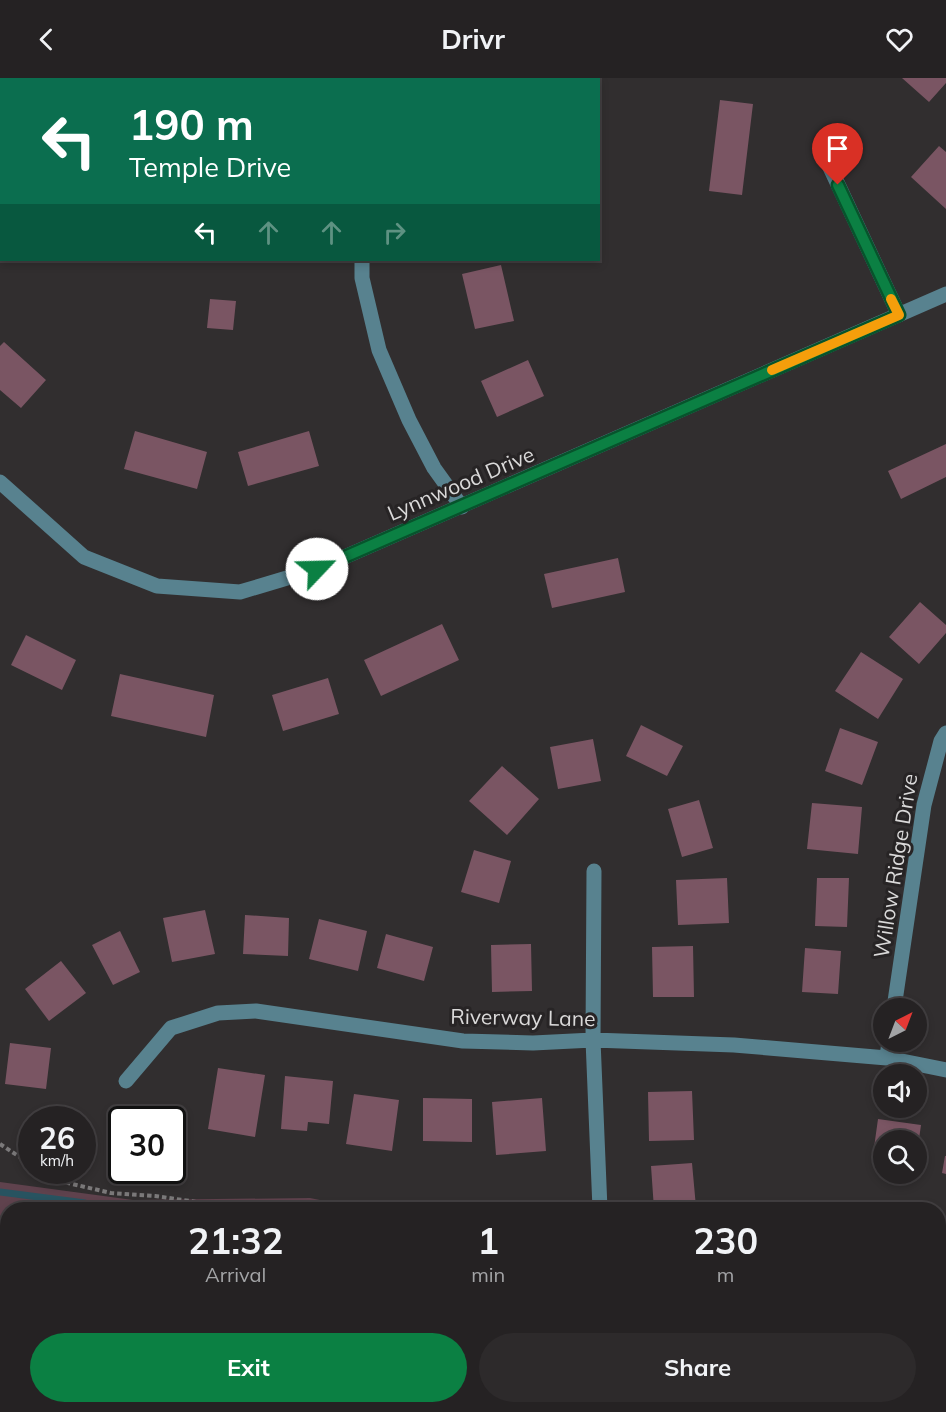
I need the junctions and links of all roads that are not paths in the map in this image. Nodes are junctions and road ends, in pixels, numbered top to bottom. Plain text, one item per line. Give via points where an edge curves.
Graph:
1 (828, 164) dead end
2 (362, 261) edge
3 (946, 294) edge
4 (899, 315) junction
5 (0, 482) edge
6 (462, 507) junction
7 (946, 733) edge
8 (594, 871) dead end
9 (895, 998) edge
10 (592, 1040) junction
11 (888, 1052) edge
12 (887, 1058) junction
13 (946, 1070) edge
14 (126, 1081) dead end
15 (600, 1202) edge

1 - 4 street
2 - 6 street via 362,278 379,350 429,459
3 - 4 street, Lynnwood Drive
4 - 6 street, Lynnwood Drive
5 - 6 street, Lynnwood Drive via 84,557 157,586 240,592 317,569
7 - 9 street, Willow Ridge Drive via 940,741 924,805
8 - 10 street
10 - 12 street, Riverway Lane via 734,1045
10 - 14 street, Riverway Lane via 464,1041 256,1011 218,1013 171,1028
10 - 15 street
11 - 12 street
12 - 13 street, Riverway Lane

